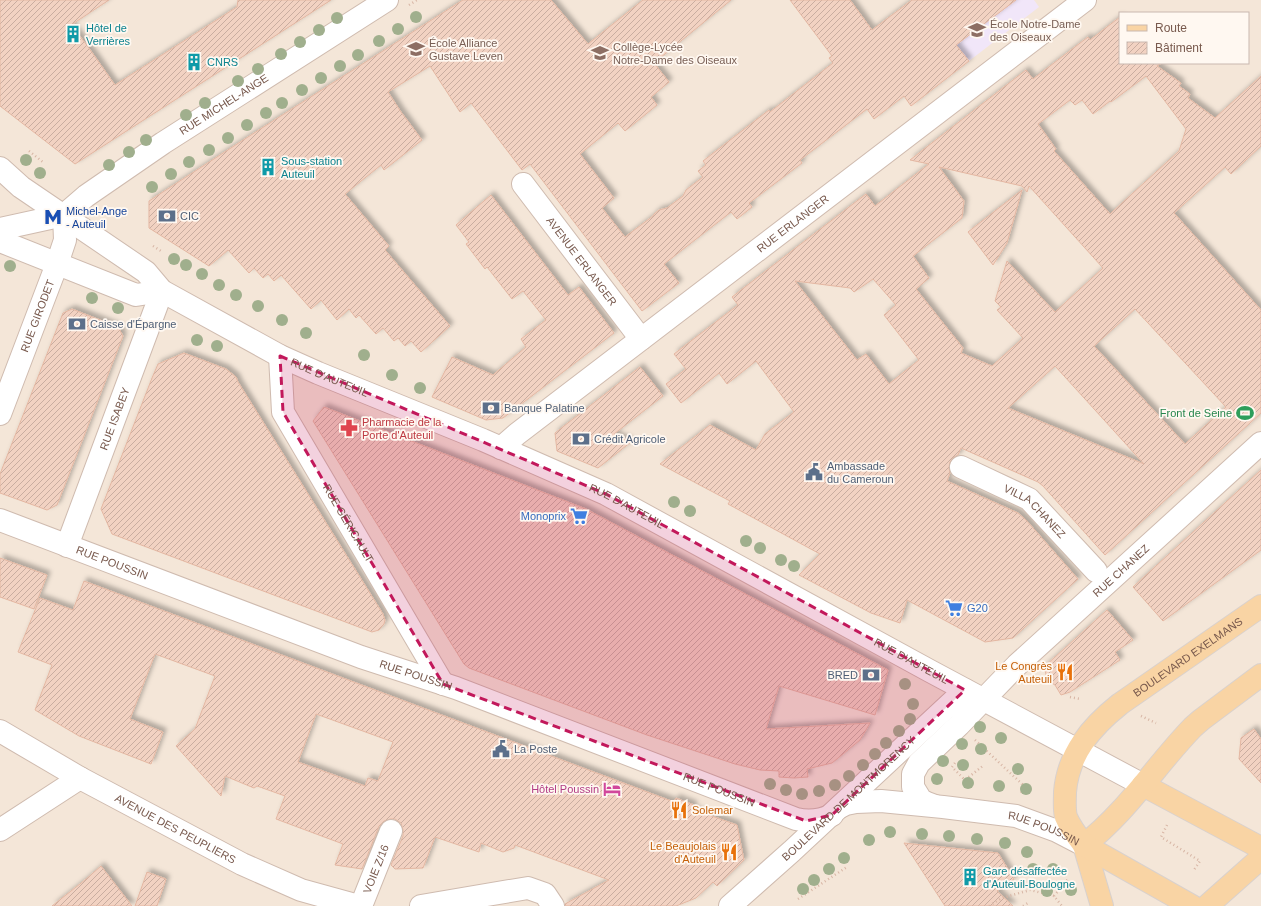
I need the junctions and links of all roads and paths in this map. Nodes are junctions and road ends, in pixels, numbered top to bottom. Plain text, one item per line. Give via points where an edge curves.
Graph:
1 (387, 0) edge
2 (1085, 0) edge
3 (29, 151) dead end
4 (44, 163) dead end
5 (0, 168) edge
6 (523, 184) dead end
7 (64, 215) junction
8 (0, 230) edge
9 (0, 241) edge
10 (57, 264) junction
11 (162, 291) junction
12 (641, 339) junction
13 (280, 356) junction
14 (0, 414) edge
15 (1261, 443) edge
16 (501, 448) junction
17 (961, 467) dead end
18 (0, 520) edge
19 (67, 546) junction
20 (1096, 571) dead end
21 (1261, 606) edge
22 (1261, 675) edge
23 (443, 684) junction
24 (974, 695) junction
25 (1070, 697) dead end
26 (1080, 699) dead end
27 (1141, 716) dead end
28 (1156, 722) dead end
29 (0, 731) edge
30 (973, 738) dead end
31 (1078, 751) junction
32 (956, 762) dead end
33 (984, 765) dead end
34 (80, 778) junction
35 (1143, 785) junction
36 (1021, 795) dead end
37 (935, 806) junction
38 (835, 812) junction
39 (1167, 825) dead end
40 (0, 830) edge
41 (391, 831) dead end
42 (1084, 845) junction
43 (1261, 848) edge
44 (1261, 858) edge
45 (847, 867) dead end
46 (1194, 870) dead end
47 (1069, 878) dead end
48 (1054, 896) junction
49 (798, 899) dead end
50 (1028, 903) dead end
51 (360, 906) edge
52 (421, 906) edge
53 (553, 906) edge
54 (730, 906) edge
55 (989, 906) edge
56 (1023, 906) edge
57 (1062, 906) edge
58 (1102, 906) edge
59 (1192, 906) edge
60 (1207, 906) edge

1 - 7 street, RUE MICHEL-ANGE via 163,143 86,196
2 - 12 street, RUE ERLANGER
3 - 4 path
5 - 7 street, RUE D'AUTEUIL via 21,187
6 - 12 street, AVENUE ERLANGER
7 - 8 street
7 - 10 street, RUE GIRODET via 65,240
7 - 11 street, RUE D'AUTEUIL via 146,272
9 - 10 street
10 - 11 street via 136,295
10 - 14 street, RUE GIRODET
11 - 13 street, RUE D'AUTEUIL
11 - 19 street, RUE ISABEY
12 - 16 street, RUE ERLANGER
13 - 16 street, RUE D'AUTEUIL
13 - 23 street, RUE GÉRICAULT via 283,412
15 - 24 street, RUE CHANEZ via 1017,665
16 - 24 street, RUE D'AUTEUIL via 606,494
17 - 20 street, VILLA CHANEZ via 1029,499
18 - 19 street, RUE POUSSIN
19 - 23 street, RUE POUSSIN via 361,657
21 - 31 main road, BOULEVARD EXELMANS via 1115,708 1091,731
22 - 35 main road via 1201,720
23 - 38 street, RUE POUSSIN via 796,819 817,820
24 - 31 street, RUE D'AUTEUIL
24 - 37 street via 915,770 915,792 921,800
24 - 38 street, BOULEVARD DE MONTMORENCY
25 - 26 path
27 - 28 path
29 - 34 street, AVENUE DES PEUPLIERS
30 - 36 path via 1022,784
31 - 35 street, RUE D'AUTEUIL
31 - 42 main road, BOULEVARD EXELMANS via 1066,780 1064,804 1066,816
32 - 33 path via 952,768 964,780
34 - 40 street
34 - 51 street, AVENUE DES PEUPLIERS via 242,864 300,890
35 - 42 main road via 1109,824
35 - 43 main road
37 - 38 street, RUE POUSSIN via 872,801 850,803
37 - 42 street, RUE POUSSIN via 1016,816 1057,831
38 - 54 street, BOULEVARD DE MONTMORENCY
39 - 46 path via 1161,836 1200,861
41 - 51 street, VOIE Z/16
42 - 58 main road
42 - 59 main road
44 - 60 main road
45 - 49 path
47 - 48 path
48 - 55 path via 1030,890 1002,898
48 - 57 path
50 - 56 path
52 - 53 street via 528,888 545,894

